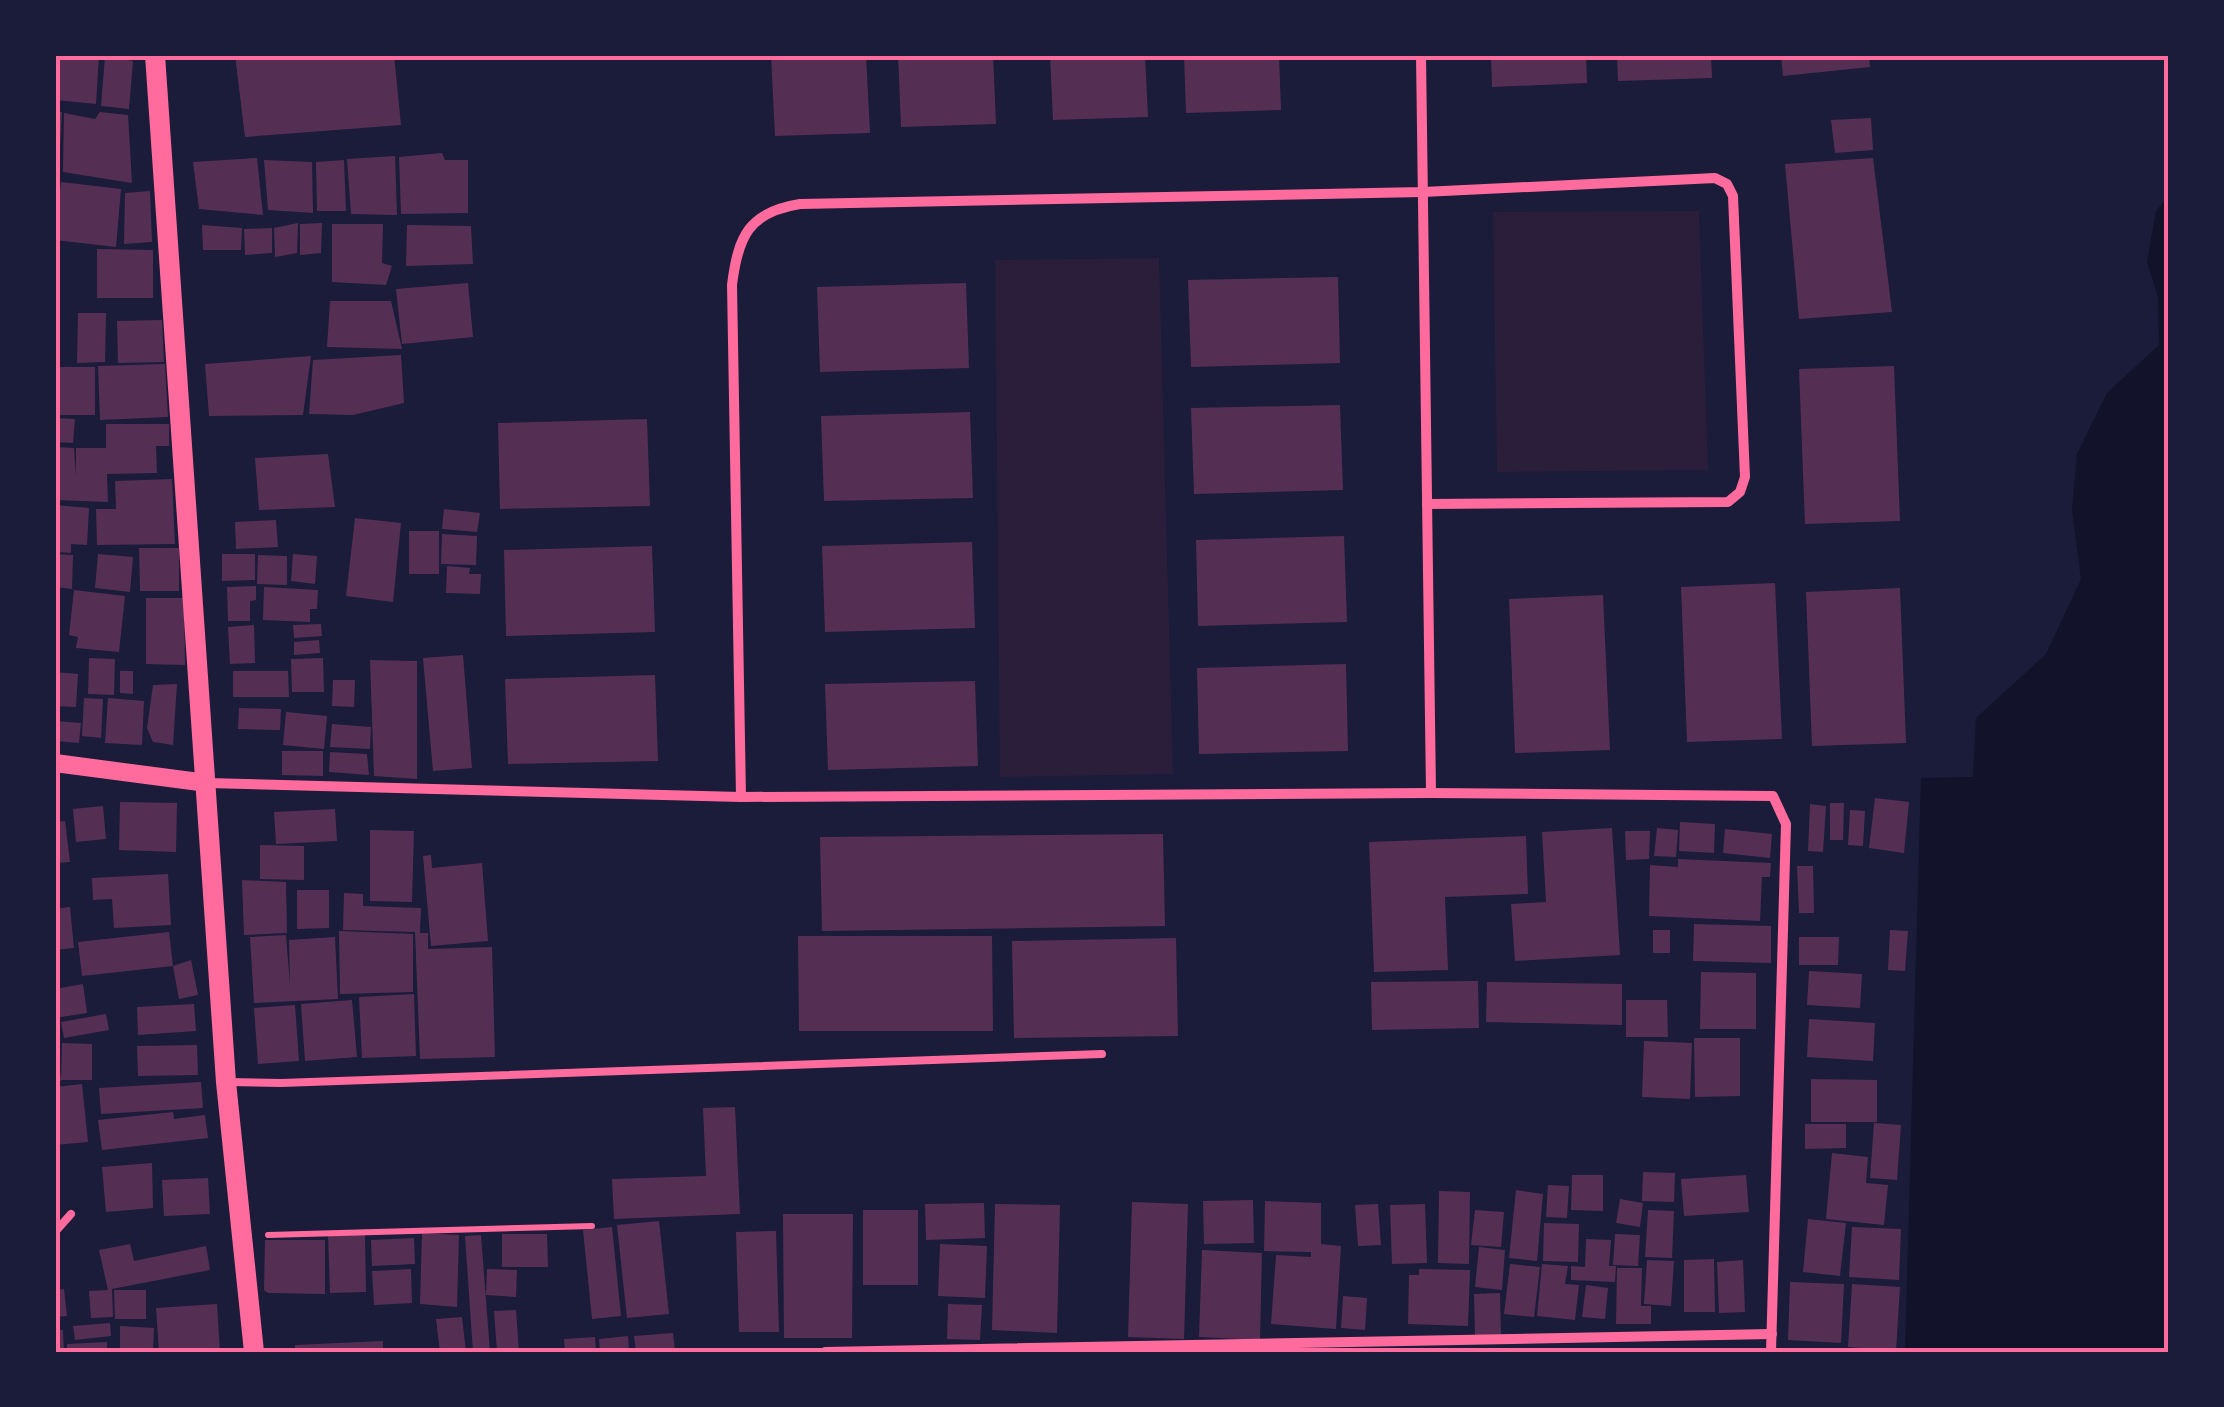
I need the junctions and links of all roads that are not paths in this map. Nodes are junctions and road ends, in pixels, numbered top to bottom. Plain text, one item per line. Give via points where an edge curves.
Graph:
1 (155, 55) edge
2 (1420, 55) edge
3 (1422, 192) junction
4 (1427, 504) junction
5 (55, 763) edge
6 (208, 783) junction
7 (1431, 793) junction
8 (742, 797) junction
9 (1102, 1054) dead end
10 (226, 1082) junction
11 (71, 1214) dead end
12 (55, 1232) edge
13 (1772, 1334) junction
14 (254, 1352) edge
15 (826, 1352) edge
16 (1771, 1352) edge

1 - 6 main road
2 - 3 street
3 - 4 street
3 - 4 street via 1715,178 1727,184 1733,196 1745,478 1728,502
3 - 8 street via 800,204 773,209 750,226 732,285
4 - 7 street
5 - 6 street
6 - 8 street
6 - 10 main road
7 - 8 street
7 - 13 street via 1773,796 1786,824
9 - 10 lane
10 - 14 main road
11 - 12 lane
13 - 15 street
13 - 16 street

